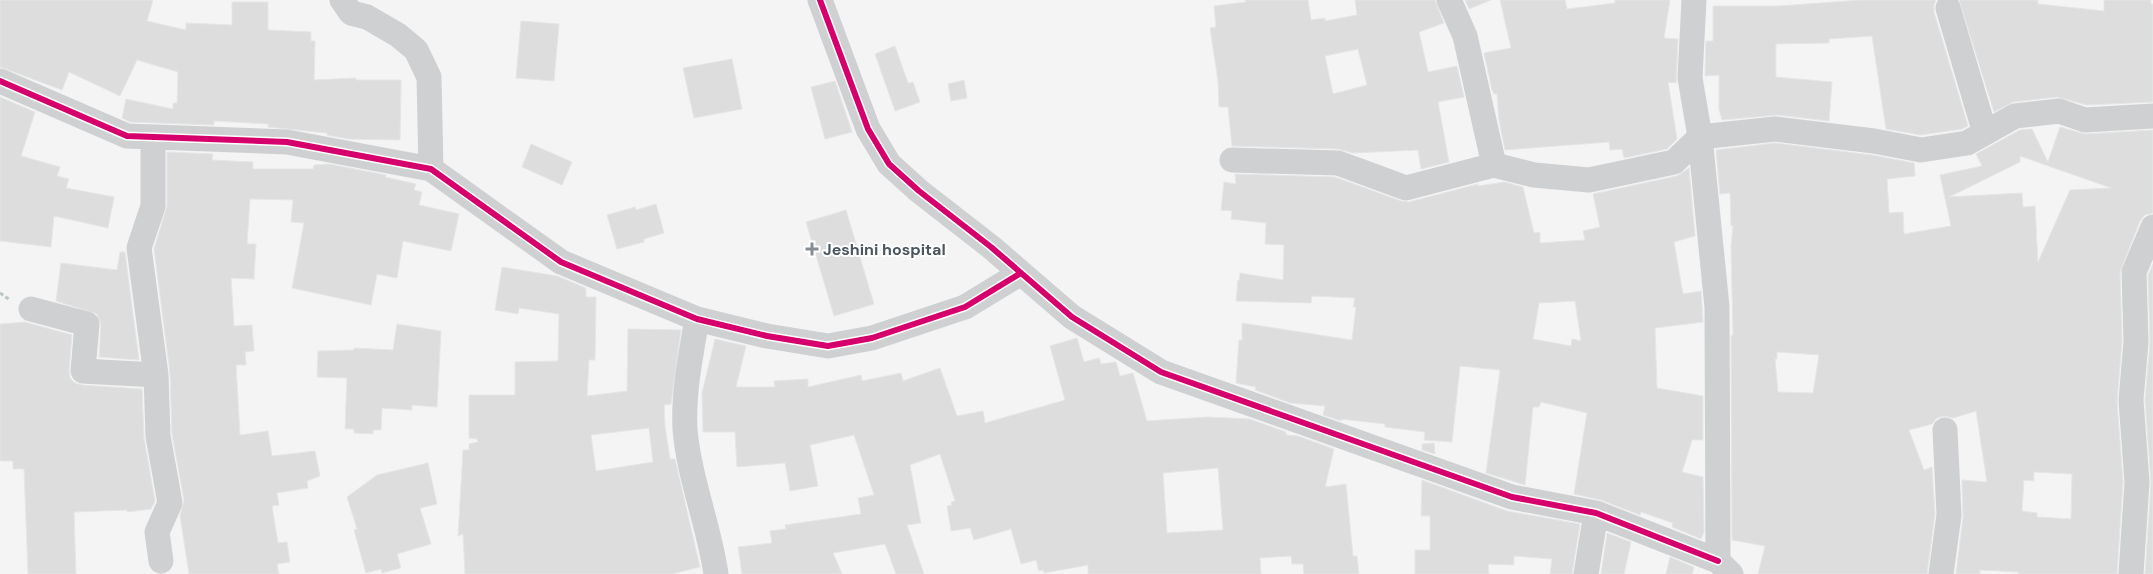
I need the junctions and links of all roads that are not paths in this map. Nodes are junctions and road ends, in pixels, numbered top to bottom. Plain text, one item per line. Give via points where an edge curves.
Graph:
1 (342, 0) edge
2 (820, 0) edge
3 (1449, 0) edge
4 (1694, 0) edge
5 (1948, 8) dead end
6 (0, 81) edge
7 (2153, 116) edge
8 (1985, 133) junction
9 (1700, 137) junction
10 (153, 138) junction
11 (1232, 160) dead end
12 (1494, 166) junction
13 (431, 169) junction
14 (2153, 227) edge
15 (1021, 273) junction
16 (31, 309) dead end
17 (697, 319) junction
18 (156, 375) junction
19 (1945, 430) dead end
20 (2145, 483) edge
21 (1596, 514) junction
22 (162, 561) dead end
23 (1725, 568) edge
24 (716, 574) edge
25 (1586, 574) edge
26 (1941, 574) edge
27 (2131, 574) edge

1 - 13 street via 351,13 366,17 416,50 429,77
2 - 15 street via 868,129 889,164
3 - 12 street via 1465,36
4 - 9 street via 1690,78
5 - 8 street
6 - 10 street via 127,136
7 - 8 street via 2085,120 2059,111 2015,116
8 - 9 street via 1967,143 1921,150 1874,140 1775,129
9 - 12 street via 1674,162 1589,180 1534,175
9 - 23 street via 1717,308
10 - 13 street via 287,142
10 - 18 street via 153,206 139,248
11 - 12 street via 1338,163 1406,188
13 - 17 street via 561,262
14 - 20 street via 2134,272 2136,342 2131,400
15 - 17 street via 965,306 872,338 828,346 767,336
15 - 21 street via 1072,317 1161,372 1512,497
16 - 18 street via 87,324 83,371
17 - 24 street via 686,389 685,428
18 - 22 street via 158,436 170,504 157,532
19 - 26 street via 1949,514
20 - 27 street
21 - 23 street
21 - 25 street

